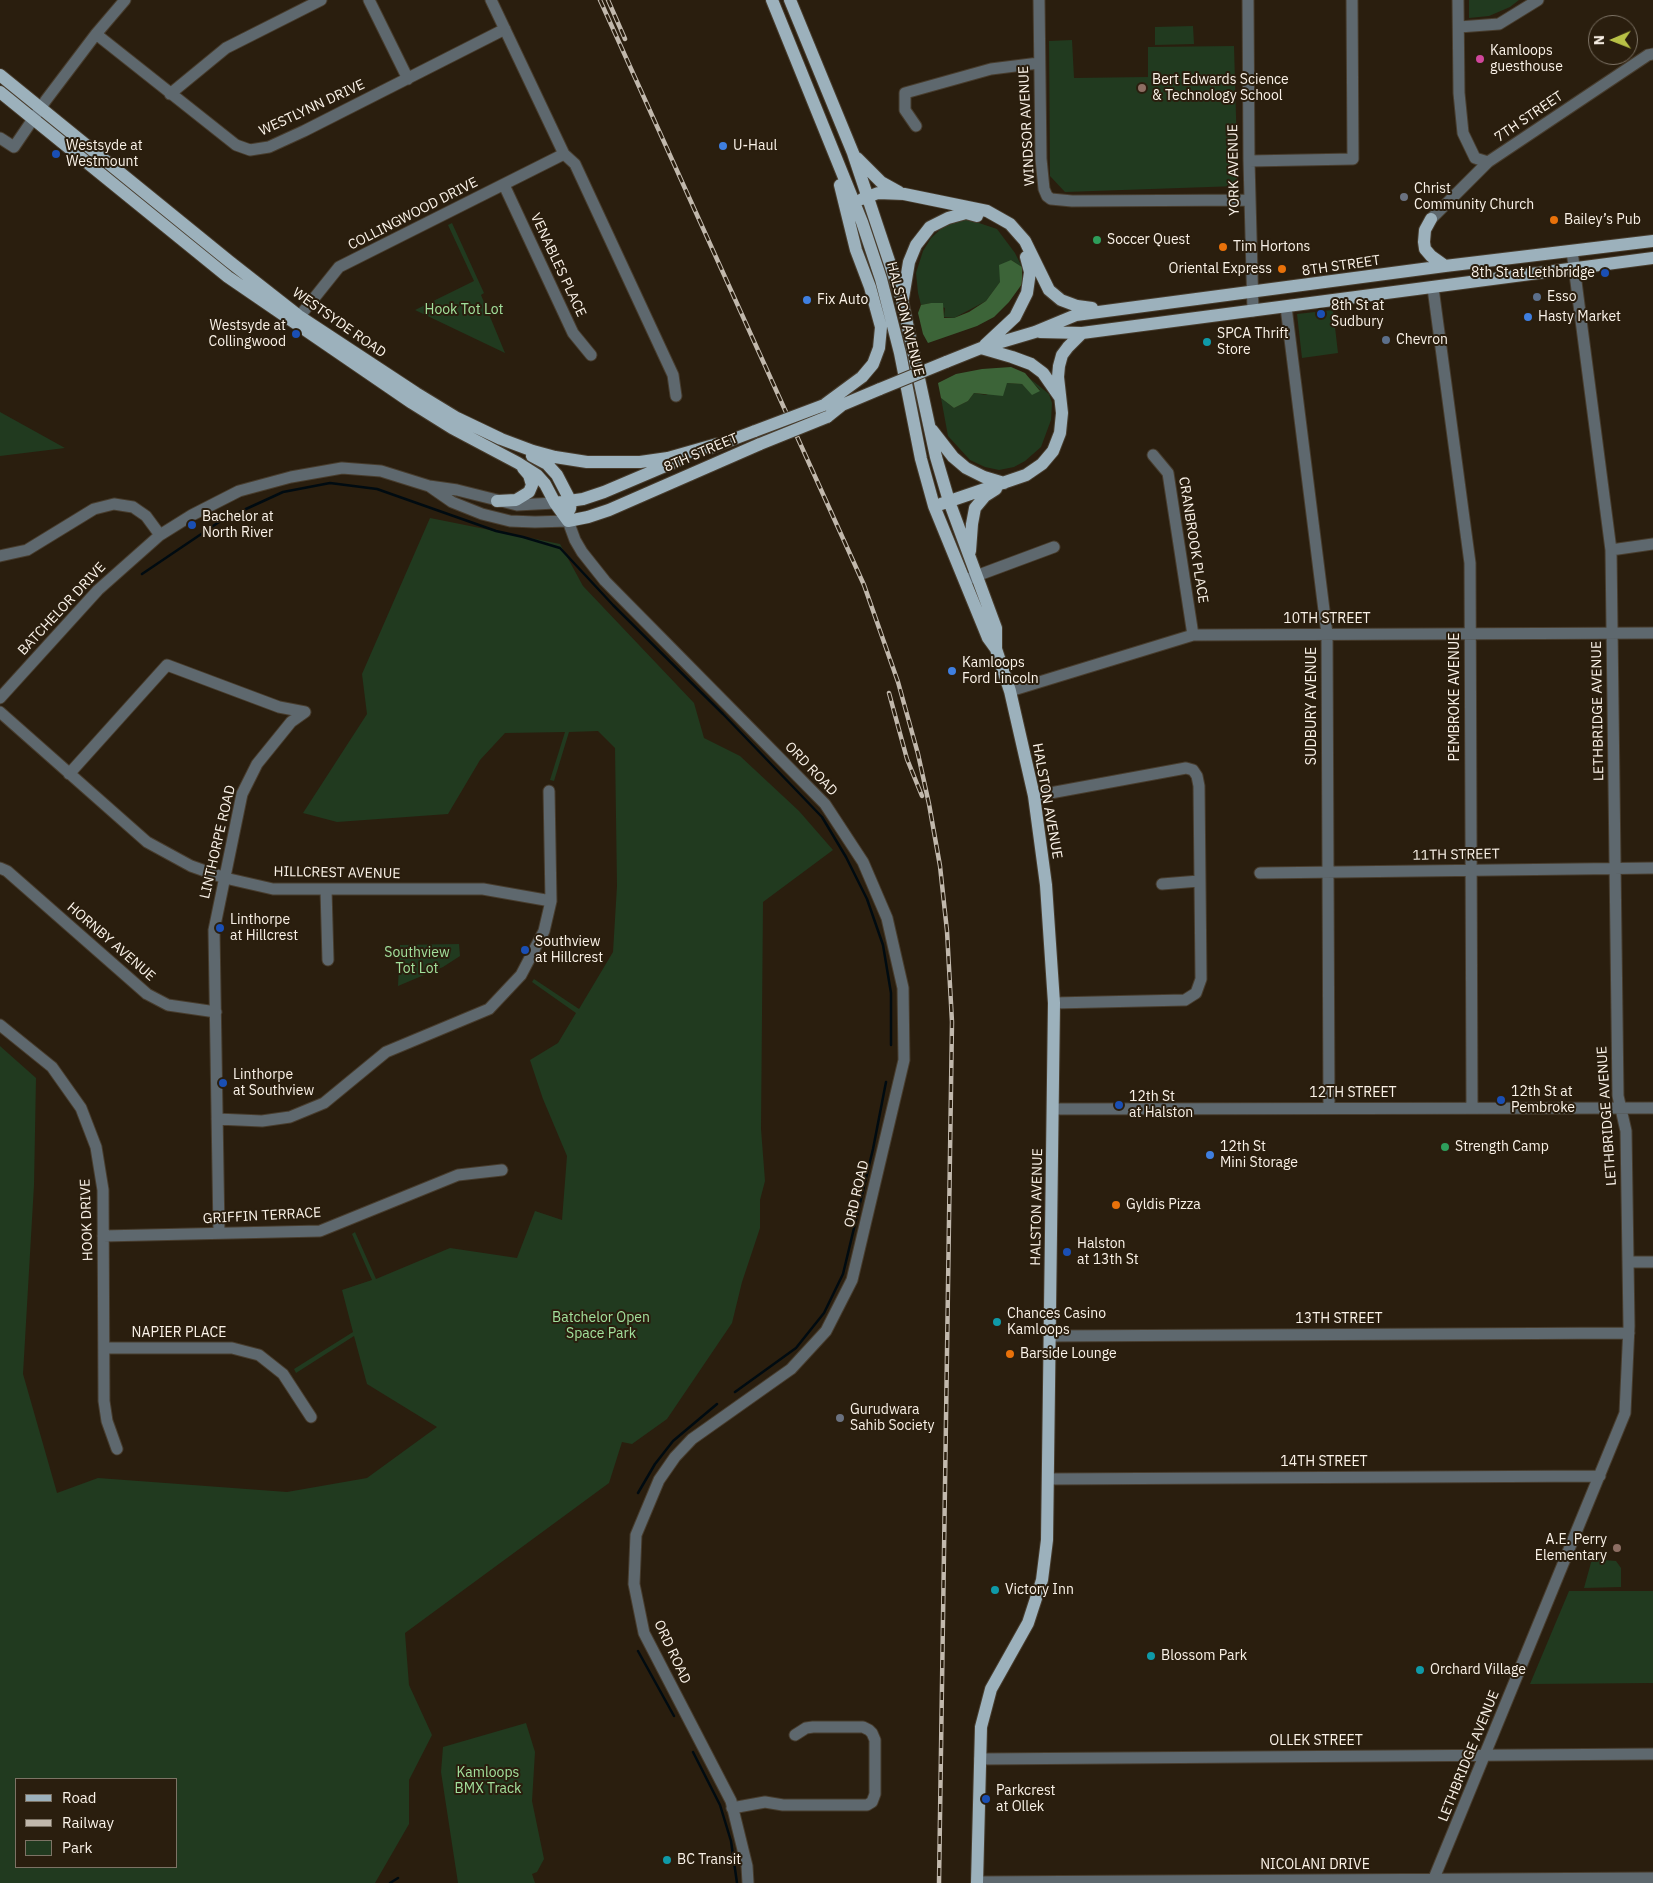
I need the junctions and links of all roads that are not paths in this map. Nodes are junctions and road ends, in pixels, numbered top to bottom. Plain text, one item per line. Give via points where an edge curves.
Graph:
1 (124, 0) edge
2 (321, 0) edge
3 (369, 0) edge
4 (491, 0) edge
5 (772, 0) edge
6 (790, 0) edge
7 (1039, 0) edge
8 (1248, 0) edge
9 (1352, 0) edge
10 (1458, 0) edge
11 (1538, 0) edge
12 (1458, 27) junction
13 (505, 29) junction
14 (96, 34) junction
15 (1653, 54) edge
16 (1039, 63) junction
17 (0, 75) edge
18 (408, 79) junction
19 (0, 92) edge
20 (170, 94) junction
21 (37, 113) junction
22 (823, 123) junction
23 (916, 126) dead end
24 (0, 138) edge
25 (853, 153) junction
26 (564, 154) junction
27 (1249, 161) junction
28 (1488, 162) junction
29 (504, 185) junction
30 (904, 194) junction
31 (868, 196) junction
32 (1250, 200) junction
33 (854, 201) junction
34 (1431, 219) joint
35 (1653, 241) edge
36 (1572, 251) junction
37 (1653, 258) edge
38 (1445, 266) junction
39 (1574, 268) junction
40 (1433, 288) junction
41 (1252, 293) junction
42 (902, 300) junction
43 (1286, 307) junction
44 (1117, 309) junction
45 (1253, 310) junction
46 (297, 320) junction
47 (1035, 332) junction
48 (1082, 333) junction
49 (981, 348) junction
50 (591, 355) dead end
51 (676, 396) dead end
52 (1059, 396) junction
53 (825, 411) junction
54 (930, 427) junction
55 (501, 439) junction
56 (717, 444) junction
57 (1153, 455) dead end
58 (518, 463) junction
59 (1004, 483) junction
60 (429, 486) junction
61 (497, 501) junction
62 (949, 501) junction
63 (571, 502) junction
64 (555, 504) junction
65 (934, 506) junction
66 (568, 521) junction
67 (160, 535) junction
68 (1653, 544) edge
69 (1054, 547) dead end
70 (1611, 550) junction
71 (0, 556) edge
72 (970, 557) junction
73 (976, 576) junction
74 (964, 580) junction
75 (1612, 633) junction
76 (1653, 633) edge
77 (1327, 634) junction
78 (1471, 634) junction
79 (1193, 635) junction
80 (996, 649) junction
81 (1010, 691) junction
82 (0, 698) edge
83 (0, 712) edge
84 (69, 774) junction
85 (549, 791) dead end
86 (1034, 796) junction
87 (0, 868) edge
88 (1616, 868) junction
89 (1653, 868) edge
90 (1470, 870) junction
91 (1329, 872) junction
92 (1260, 873) dead end
93 (224, 878) junction
94 (1199, 881) junction
95 (1162, 884) dead end
96 (326, 890) junction
97 (550, 901) junction
98 (328, 960) dead end
99 (1054, 1003) junction
100 (216, 1012) junction
101 (0, 1025) edge
102 (1329, 1108) junction
103 (1472, 1108) junction
104 (1621, 1108) junction
105 (1653, 1108) edge
106 (1054, 1109) junction
107 (217, 1119) junction
108 (502, 1170) dead end
109 (219, 1233) junction
110 (104, 1236) junction
111 (1628, 1262) junction
112 (1653, 1262) edge
113 (1629, 1333) junction
114 (1050, 1336) junction
115 (105, 1348) junction
116 (311, 1417) dead end
117 (117, 1449) dead end
118 (1600, 1476) junction
119 (1048, 1479) junction
120 (796, 1735) dead end
121 (1653, 1754) edge
122 (1486, 1755) junction
123 (980, 1759) junction
124 (732, 1808) junction
125 (1653, 1878) edge
126 (1433, 1881) edge
127 (1623, 1881) edge
128 (748, 1883) edge
129 (977, 1883) edge

1 - 14 street
2 - 20 street via 226,48
3 - 18 street
4 - 13 street
5 - 22 main road, HALSTON AVENUE
6 - 25 main road, HALSTON AVENUE
7 - 16 street, WINDSOR AVENUE
8 - 27 street, YORK AVENUE
9 - 27 street via 1354,159
10 - 12 street
11 - 12 street via 1499,24
12 - 28 street via 1463,133 1475,158
13 - 18 street, WESTLYNN DRIVE
13 - 26 street
14 - 20 street, WESTLYNN DRIVE
14 - 21 street
15 - 28 street, 7TH STREET
16 - 23 street via 991,68 905,93 905,110
16 - 32 street, WINDSOR AVENUE via 1044,189 1051,199
17 - 21 main road, WESTSYDE ROAD
18 - 20 street, WESTLYNN DRIVE via 304,131 256,150 236,145
19 - 21 main road, WESTSYDE ROAD
21 - 24 street via 14,147
21 - 46 main road, WESTSYDE ROAD via 228,277
22 - 33 main road, HALSTON AVENUE
22 - 53 main road via 856,250 881,327 873,364
25 - 30 main road via 881,182
25 - 31 main road, HALSTON AVENUE
26 - 29 street, COLLINGWOOD DRIVE
26 - 51 street via 575,164 669,366
27 - 32 street, YORK AVENUE
28 - 34 street, 7TH STREET
29 - 46 street, COLLINGWOOD DRIVE via 339,267
29 - 50 street, VENABLES PLACE via 573,333
30 - 31 main road
30 - 44 main road via 987,211 1010,224 1025,241 1049,290 1061,300 1077,306
31 - 33 main road
31 - 42 main road, HALSTON AVENUE
32 - 41 street, YORK AVENUE
33 - 65 main road, HALSTON AVENUE via 881,279
34 - 38 main road via 1425,230 1425,250
35 - 36 main road, 8TH STREET
36 - 38 main road, 8TH STREET
36 - 39 street, LETHBRIDGE AVENUE
37 - 39 main road, 8TH STREET
38 - 41 main road, 8TH STREET
39 - 40 main road, 8TH STREET
39 - 70 street, LETHBRIDGE AVENUE
40 - 43 main road, 8TH STREET
40 - 78 street, PEMBROKE AVENUE via 1470,563
41 - 44 main road, 8TH STREET
41 - 45 street, YORK AVENUE
42 - 49 main road via 909,262 916,245 930,227 966,214 999,223 1015,237 1025,252 1030,272 1027,293 1015,318
42 - 54 main road, HALSTON AVENUE
43 - 45 main road, 8TH STREET
43 - 77 street, SUDBURY AVENUE
44 - 47 main road, 8TH STREET via 1076,315
45 - 48 main road, 8TH STREET
46 - 55 main road, WESTSYDE ROAD via 457,418
46 - 58 main road, WESTSYDE ROAD via 364,372 452,428
47 - 48 main road, 8TH STREET
47 - 49 main road, 8TH STREET
48 - 52 main road via 1062,355
49 - 52 main road via 1031,364
49 - 53 main road, 8TH STREET, bridge
52 - 59 main road via 1062,413 1060,433 1053,451 1026,475
53 - 56 main road, 8TH STREET, bridge
53 - 66 main road, 8TH STREET, bridge via 760,444 609,510
54 - 59 main road via 953,457 966,468
54 - 62 main road, HALSTON AVENUE
55 - 56 main road, WESTSYDE ROAD via 555,457 613,463 668,458
55 - 63 main road via 547,464 557,475
56 - 63 main road, 8TH STREET via 604,492
57 - 79 street, CRANBROOK PLACE via 1168,473
58 - 61 main road via 528,474 532,485 529,492 516,500
58 - 64 main road, WESTSYDE ROAD via 545,484
59 - 62 main road
59 - 72 main road via 985,496 975,508
60 - 61 street, BATCHELOR DRIVE
60 - 66 street, BATCHELOR DRIVE via 452,502 482,514 510,521
60 - 67 street, BATCHELOR DRIVE via 381,471 342,468 291,477 240,491
61 - 64 street, BATCHELOR DRIVE via 517,505
62 - 65 main road
62 - 72 main road, HALSTON AVENUE
63 - 64 main road, BATCHELOR DRIVE
63 - 66 main road
64 - 66 main road, WESTSYDE ROAD
65 - 74 main road, HALSTON AVENUE
66 - 124 street, ORD ROAD via 582,552 604,581 825,804 863,862 888,918 903,988 904,1060 852,1280 826,1330 791,1369 692,1439 675,1456 659,1480 636,1536 634,1584 644,1633
67 - 71 street via 139,511 114,504 94,509 27,550
67 - 82 street, BATCHELOR DRIVE via 98,590
68 - 70 street
69 - 73 street
70 - 75 street, LETHBRIDGE AVENUE
72 - 73 main road, HALSTON AVENUE
73 - 74 street
73 - 80 main road, HALSTON AVENUE via 996,628
74 - 80 main road, HALSTON AVENUE via 988,638
75 - 76 street, 10TH STREET
75 - 78 street, 10TH STREET
75 - 88 street, LETHBRIDGE AVENUE
77 - 78 street, 10TH STREET
77 - 79 street, 10TH STREET
77 - 91 street, SUDBURY AVENUE
78 - 90 street, PEMBROKE AVENUE
79 - 81 street, 10TH STREET
80 - 81 main road, HALSTON AVENUE
81 - 86 main road, HALSTON AVENUE
83 - 84 street, HILLCREST AVENUE
84 - 93 street, HILLCREST AVENUE via 147,842 191,866
84 - 93 street, LINTHORPE ROAD via 166,665 279,706 305,712 291,722 257,764 242,794
85 - 97 street
86 - 94 street via 1178,769 1193,770 1199,786
86 - 99 main road, HALSTON AVENUE via 1046,885
87 - 100 street, HORNBY AVENUE via 147,994 168,1005
88 - 89 street, 11TH STREET
88 - 90 street, 11TH STREET
88 - 104 street, LETHBRIDGE AVENUE via 1618,1096
90 - 91 street, 11TH STREET
90 - 103 street, PEMBROKE AVENUE
91 - 92 street, 11TH STREET
91 - 102 street, SUDBURY AVENUE
93 - 96 street, HILLCREST AVENUE via 273,889
93 - 100 street, LINTHORPE ROAD via 214,930
94 - 95 street
94 - 99 street via 1201,979 1196,993 1185,1000
96 - 97 street, HILLCREST AVENUE via 483,889
96 - 98 street
97 - 107 street via 544,931 521,975 489,1009 386,1052 324,1103 290,1117 262,1122
99 - 106 main road, HALSTON AVENUE
100 - 107 street, LINTHORPE ROAD
101 - 110 street, HOOK DRIVE via 52,1067 81,1108 96,1147 103,1190
102 - 103 street, 12TH STREET
102 - 106 street, 12TH STREET
103 - 104 street, 12TH STREET
104 - 105 street, 12TH STREET
104 - 111 street, LETHBRIDGE AVENUE via 1626,1131
106 - 114 main road, HALSTON AVENUE
107 - 109 street, LINTHORPE ROAD
108 - 109 street, GRIFFIN TERRACE via 458,1175 320,1231
109 - 110 street, GRIFFIN TERRACE
110 - 115 street, HOOK DRIVE
111 - 112 street
111 - 113 street, LETHBRIDGE AVENUE
113 - 114 street, 13TH STREET
113 - 118 street, LETHBRIDGE AVENUE via 1625,1413
114 - 119 main road, HALSTON AVENUE
115 - 116 street, NAPIER PLACE via 232,1348 259,1355 283,1374
115 - 117 street, HOOK DRIVE via 104,1400
118 - 119 street, 14TH STREET
118 - 122 street, LETHBRIDGE AVENUE
119 - 123 main road, HALSTON AVENUE via 1047,1540 1042,1580 1028,1622 991,1689 981,1727
120 - 124 street via 813,1727 863,1727 869,1730 875,1740 872,1802 867,1805 783,1805 765,1802
121 - 122 street, OLLEK STREET
122 - 123 street, OLLEK STREET
122 - 126 street, LETHBRIDGE AVENUE
123 - 129 main road, HALSTON AVENUE
124 - 128 street, ORD ROAD via 747,1866
125 - 127 street, NICOLANI DRIVE
126 - 127 street, NICOLANI DRIVE
126 - 129 street, NICOLANI DRIVE

